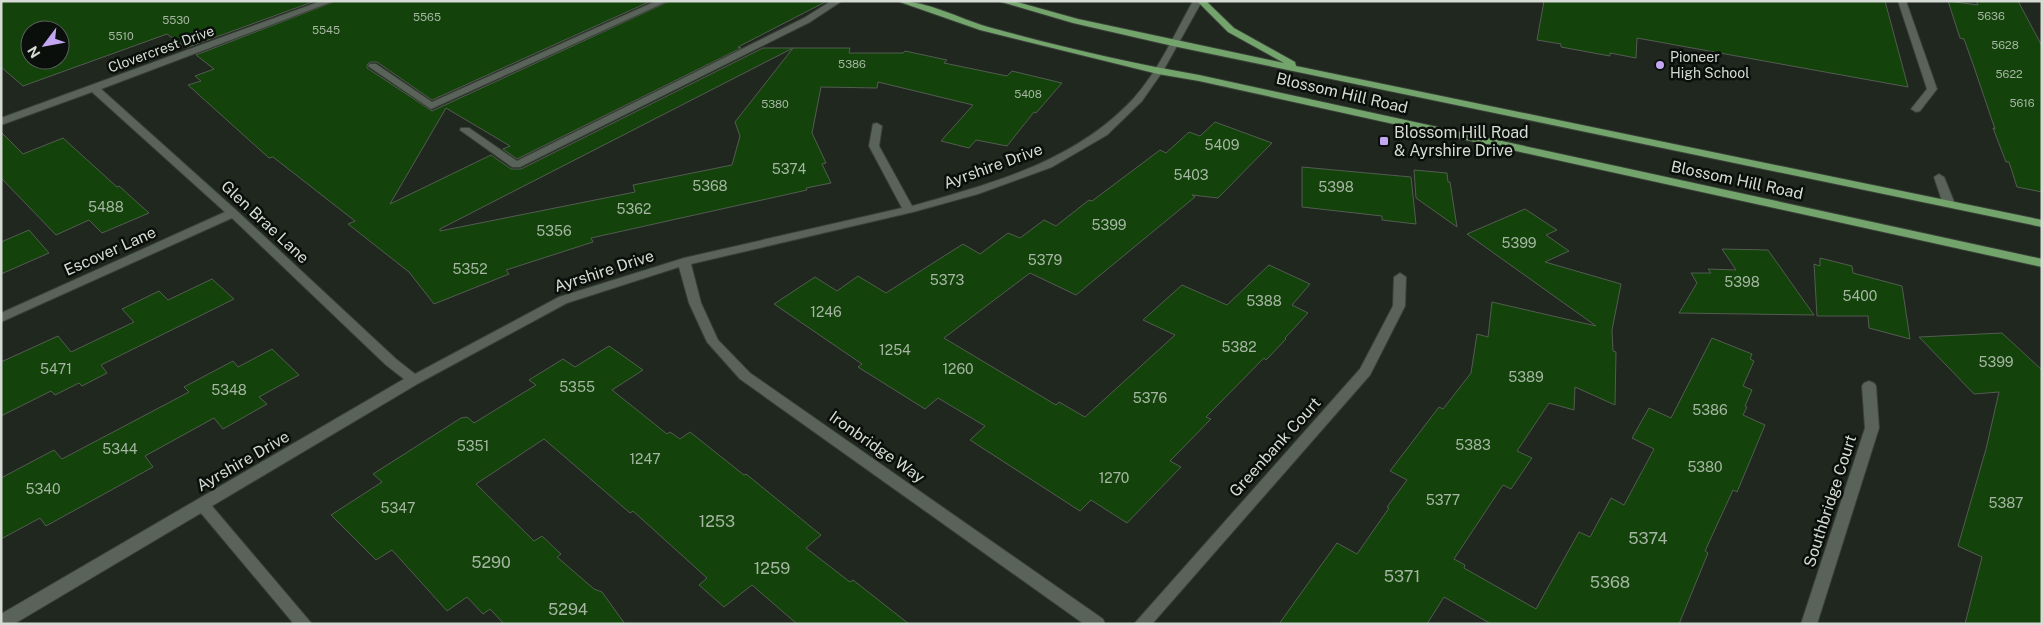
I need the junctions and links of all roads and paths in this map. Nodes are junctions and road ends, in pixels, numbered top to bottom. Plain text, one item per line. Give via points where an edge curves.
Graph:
1 (330, 1) edge
2 (664, 1) edge
3 (838, 1) edge
4 (901, 1) edge
5 (1002, 1) edge
6 (1199, 1) edge
7 (1902, 1) edge
8 (1173, 43) junction
9 (373, 66) dead end
10 (1301, 70) junction
11 (1158, 71) junction
12 (94, 88) junction
13 (1916, 109) dead end
14 (1, 122) edge
15 (877, 126) dead end
16 (465, 130) dead end
17 (1938, 178) dead end
18 (1948, 204) junction
19 (909, 210) junction
20 (233, 213) junction
21 (2042, 224) edge
22 (684, 262) junction
23 (2042, 263) edge
24 (1400, 276) dead end
25 (1, 318) edge
26 (414, 380) junction
27 (1870, 386) dead end
28 (202, 504) junction
29 (1, 623) edge
30 (304, 624) edge
31 (1097, 624) edge
32 (1142, 624) edge
33 (1809, 624) edge

1 - 12 street, Clovercrest Drive
2 - 9 street via 431,106
3 - 16 street via 807,20 516,165
4 - 11 main road, Blossom Hill Road via 983,28
5 - 8 main road, Blossom Hill Road
6 - 8 street, Ayrshire Drive
6 - 10 main road via 1231,30 1268,48
7 - 13 street via 1932,89
8 - 10 main road, Blossom Hill Road
8 - 11 street, Ayrshire Drive
10 - 18 main road, Blossom Hill Road
11 - 19 street, Ayrshire Drive via 1138,99 1103,133 1048,165 974,192
11 - 23 main road, Blossom Hill Road
12 - 14 street, Clovercrest Drive
12 - 20 street, Glen Brae Lane
15 - 19 street via 874,146
17 - 18 street
18 - 21 main road, Blossom Hill Road
19 - 22 street, Ayrshire Drive
20 - 25 street, Escover Lane
20 - 26 street, Glen Brae Lane
22 - 26 street, Ayrshire Drive via 563,300
22 - 31 street, Ironbridge Way via 695,303 713,342 745,376
24 - 32 street, Greenbank Court via 1399,306 1365,372
26 - 28 street, Ayrshire Drive
27 - 33 street, Southbridge Court via 1872,428
28 - 29 street, Ayrshire Drive
28 - 30 street

